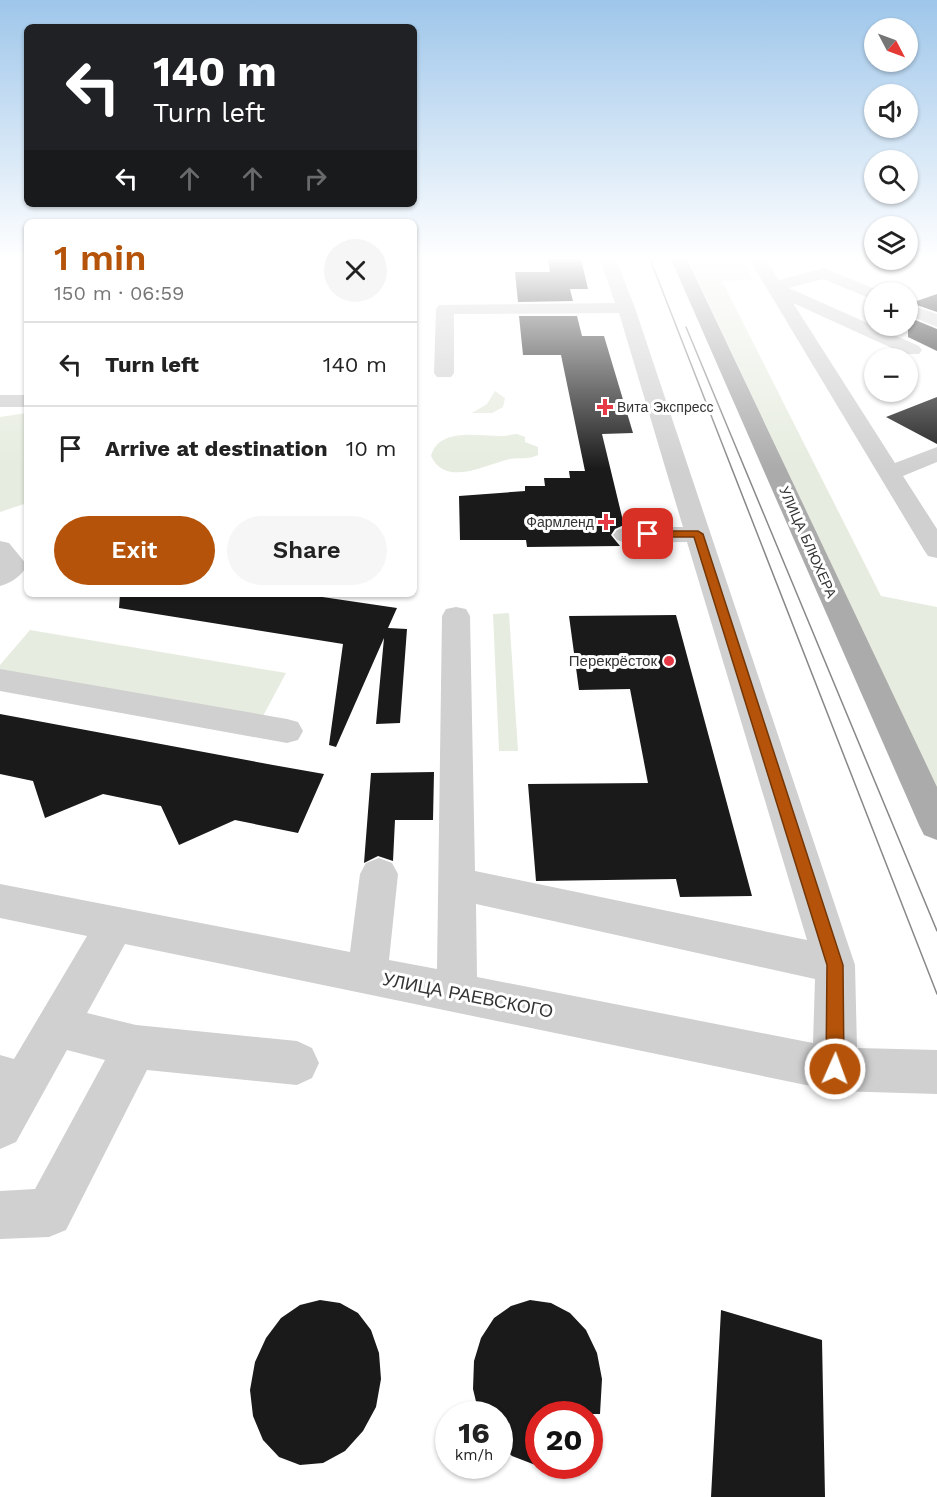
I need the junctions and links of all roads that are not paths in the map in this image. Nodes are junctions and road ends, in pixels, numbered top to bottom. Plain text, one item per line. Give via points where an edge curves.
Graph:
1 (445, 329) edge
2 (633, 329) edge
3 (711, 329) edge
4 (799, 329) edge
5 (864, 329) edge
6 (905, 348) edge
7 (444, 373) dead end
8 (0, 401) edge
9 (24, 401) edge
10 (937, 454) edge
11 (889, 474) junction
12 (931, 499) dead end
13 (698, 534) junction
14 (626, 535) dead end
15 (0, 549) edge
16 (937, 550) edge
17 (0, 578) edge
18 (456, 616) dead end
19 (0, 680) edge
20 (287, 731) dead end
21 (937, 825) edge
22 (379, 874) dead end
23 (456, 883) junction
24 (0, 901) edge
25 (115, 925) junction
26 (835, 965) junction
27 (367, 974) junction
28 (457, 992) junction
29 (58, 1027) junction
30 (136, 1047) junction
31 (297, 1063) dead end
32 (835, 1069) junction
33 (937, 1072) edge
34 (12, 1080) edge
35 (0, 1126) edge
36 (0, 1215) edge

1 - 7 street
2 - 13 street
3 - 21 main road, УЛИЦА БЛЮХЕРА
4 - 11 street
5 - 6 street
8 - 9 street
10 - 11 street
11 - 12 street
11 - 16 street
13 - 14 street
13 - 26 street
15 - 17 street via 14,566
18 - 23 street
19 - 20 street
22 - 27 street
23 - 26 street via 557,893
23 - 28 street
24 - 25 street, УЛИЦА РАЕВСКОГО
25 - 27 street, УЛИЦА РАЕВСКОГО
25 - 29 street
26 - 32 street
27 - 28 street, УЛИЦА РАЕВСКОГО
28 - 32 street, УЛИЦА РАЕВСКОГО
29 - 30 street
29 - 34 street
30 - 31 street
30 - 36 street via 49,1213
32 - 33 street, УЛИЦА РАЕВСКОГО
34 - 35 street

